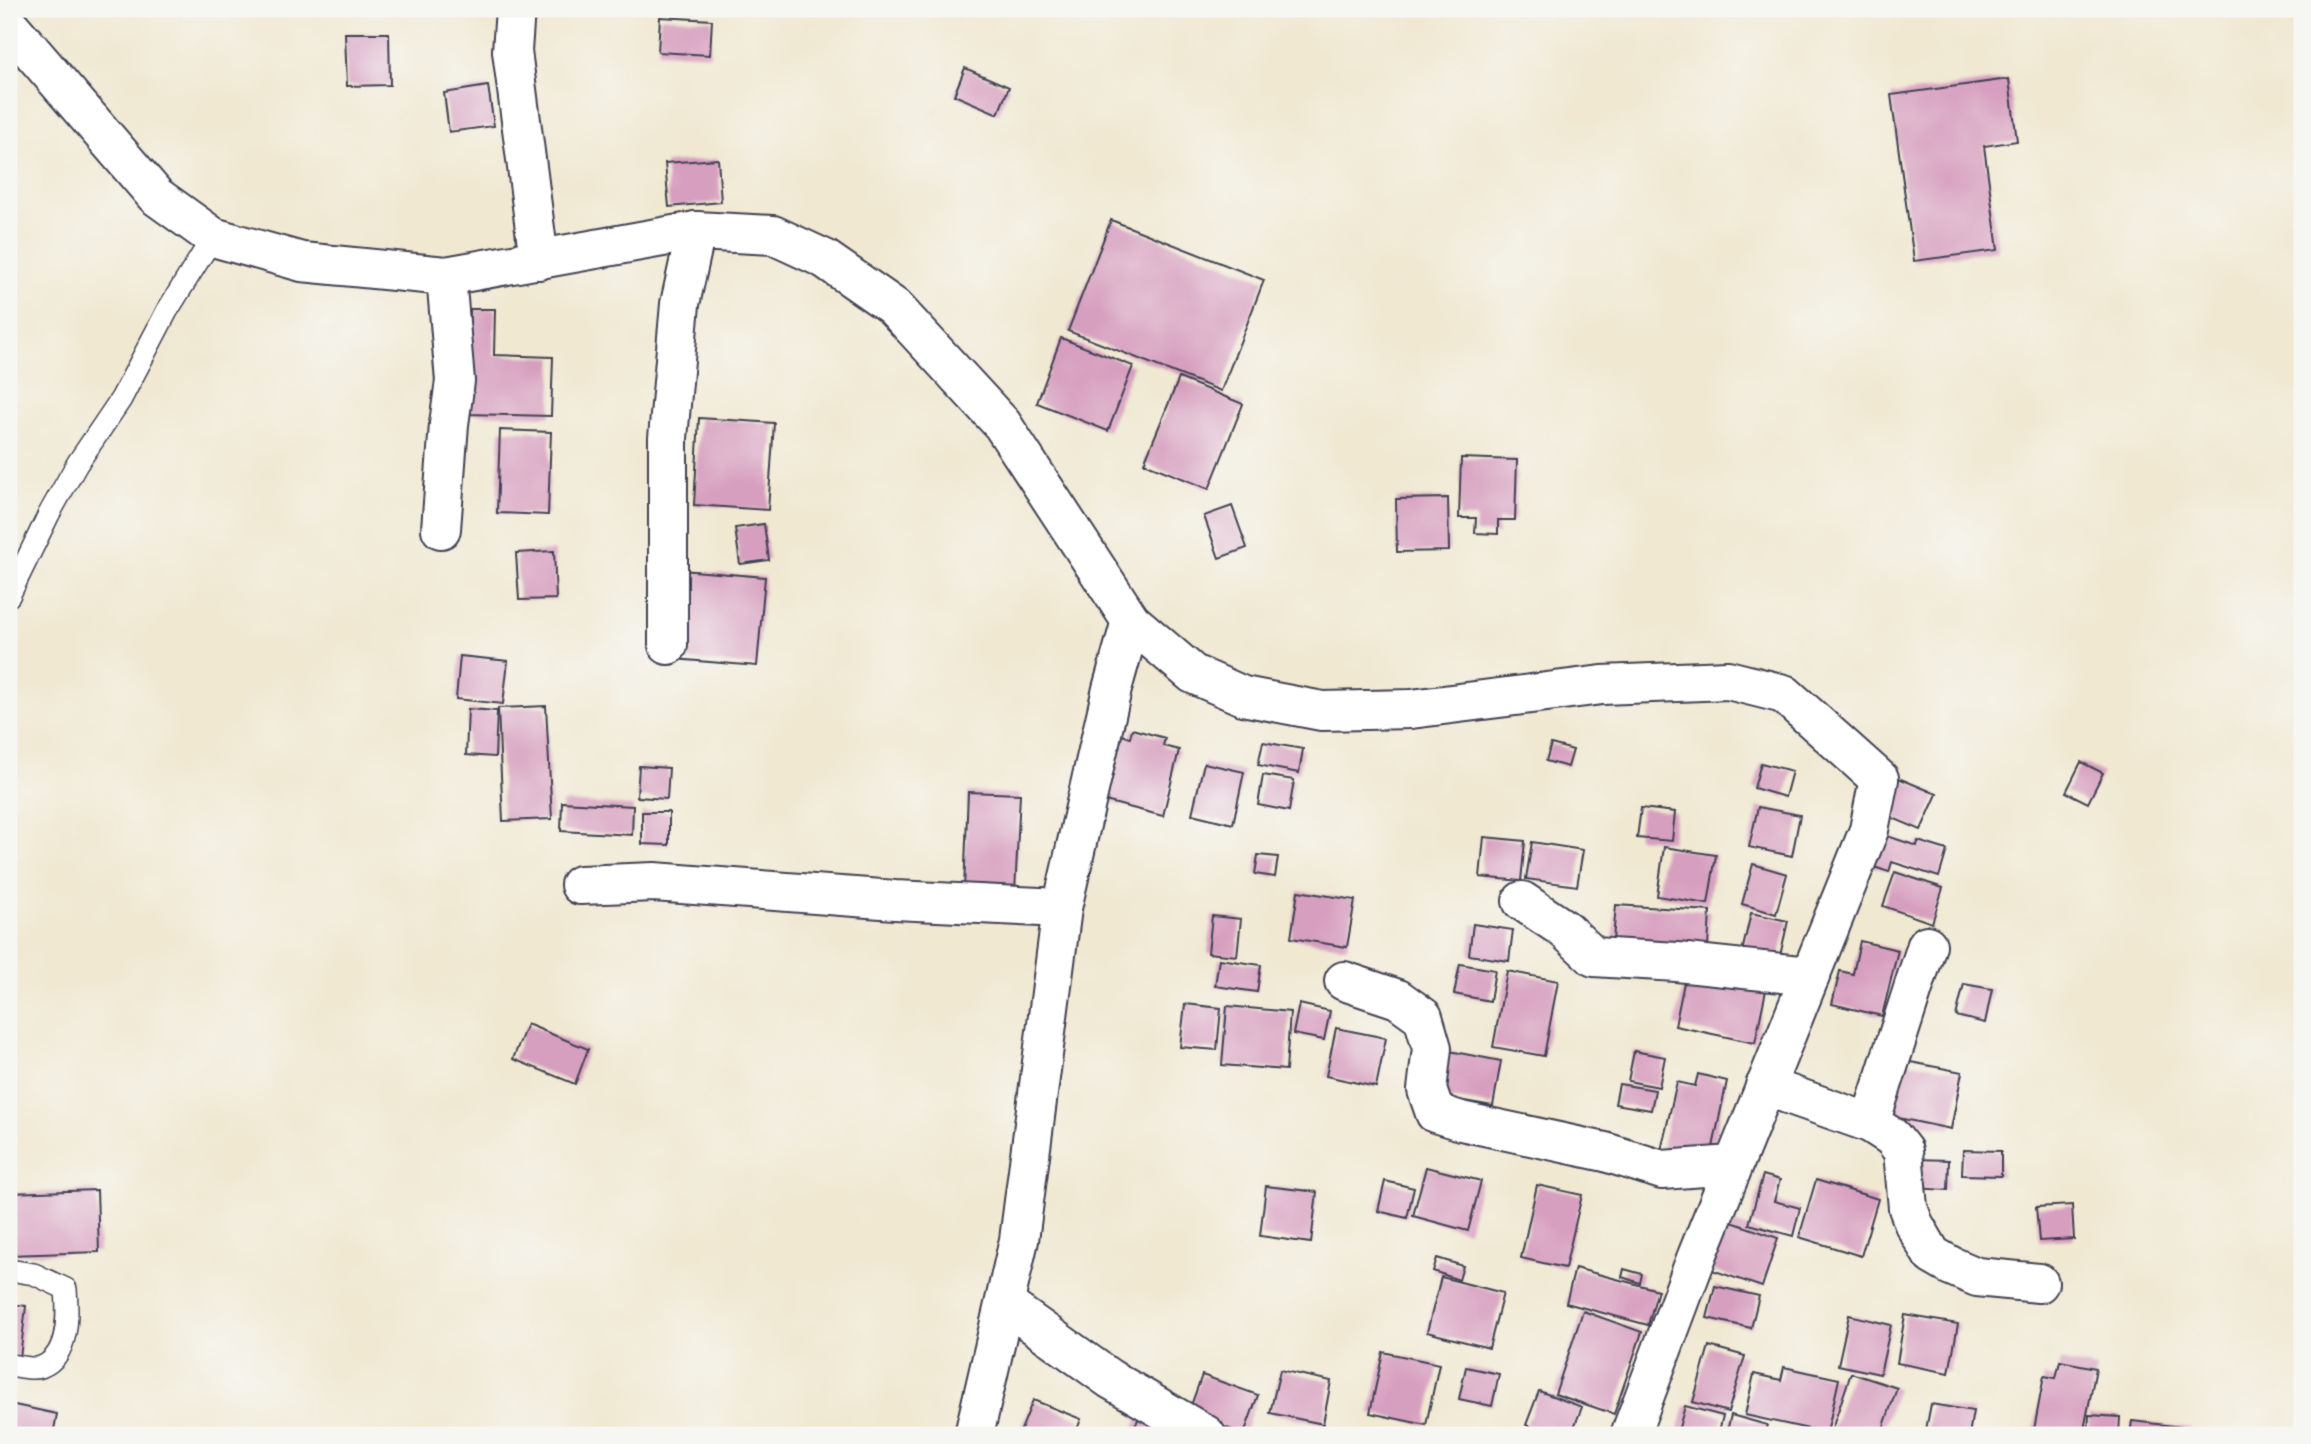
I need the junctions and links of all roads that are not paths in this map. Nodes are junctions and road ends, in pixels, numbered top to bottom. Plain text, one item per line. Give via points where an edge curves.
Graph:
1 (515, 9) edge
2 (9, 25) edge
3 (696, 231) junction
4 (213, 237) junction
5 (539, 260) junction
6 (446, 276) junction
7 (441, 529) dead end
8 (9, 596) edge
9 (1131, 621) junction
10 (668, 645) dead end
11 (580, 885) dead end
12 (1522, 901) dead end
13 (1062, 908) junction
14 (1927, 945) dead end
15 (1810, 976) junction
16 (1344, 981) dead end
17 (1765, 1086) junction
18 (1870, 1123) junction
19 (1733, 1165) junction
20 (9, 1270) edge
21 (2039, 1283) dead end
22 (1005, 1304) junction
23 (9, 1365) edge
24 (974, 1435) edge
25 (1206, 1435) edge
26 (1630, 1435) edge

1 - 5 street via 512,51
2 - 4 street via 156,196
3 - 5 street
3 - 9 street via 773,235 825,259 894,307 1002,425
3 - 10 street via 680,304 668,438
4 - 6 street via 302,262
4 - 8 lane via 121,399 77,464
5 - 6 street
6 - 7 street via 455,381
9 - 13 street
9 - 15 street via 1193,674 1243,696 1322,711 1411,709 1602,685 1728,680 1784,694 1879,779 1869,830
11 - 13 street via 654,882
12 - 15 street via 1564,929 1594,957
13 - 22 street via 1019,1240
14 - 18 street
15 - 17 street
16 - 19 street via 1398,999 1423,1017 1432,1048 1427,1090 1435,1113 1605,1152 1662,1170
17 - 18 street
17 - 19 street
18 - 21 street via 1892,1137 1903,1151 1908,1208 1932,1255 1977,1277
19 - 26 street
20 - 23 lane via 34,1274 65,1289 68,1308 66,1332 56,1357 40,1368
22 - 24 street
22 - 25 street via 1110,1379

